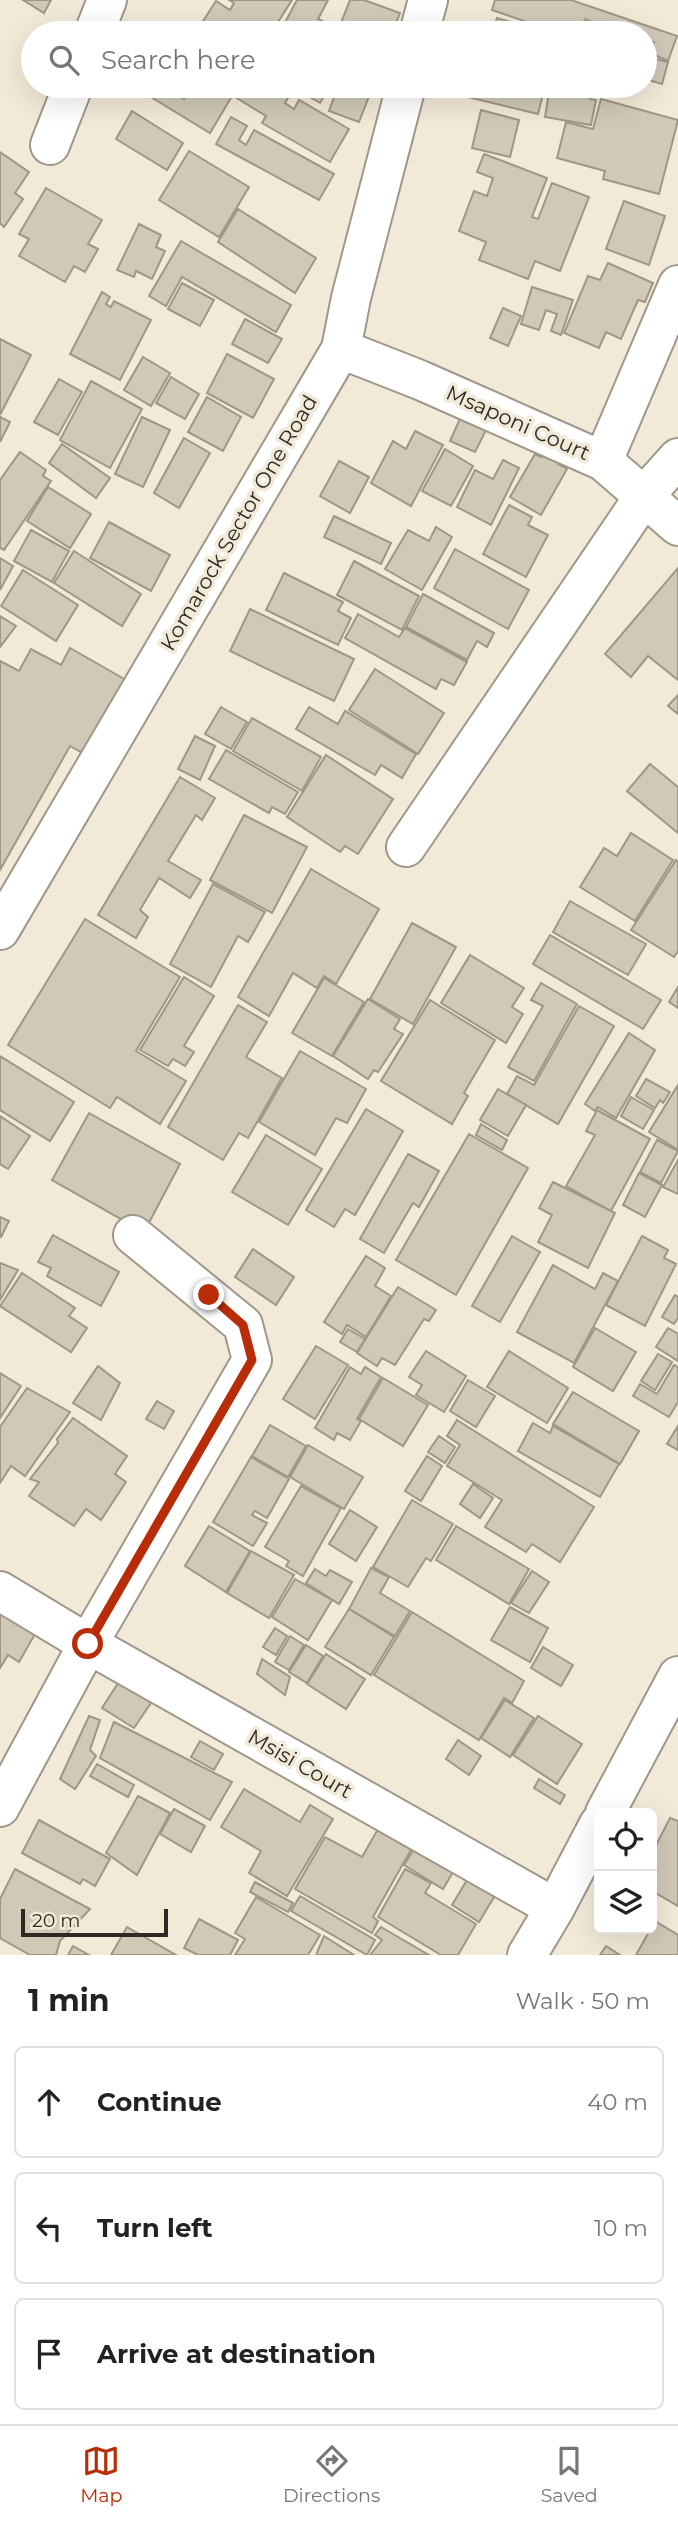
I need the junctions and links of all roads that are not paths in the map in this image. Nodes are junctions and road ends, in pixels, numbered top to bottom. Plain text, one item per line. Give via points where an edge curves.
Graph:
1 (107, 0) edge
2 (428, 0) edge
3 (99, 21) edge
4 (422, 21) edge
5 (68, 98) edge
6 (403, 98) edge
7 (50, 145) dead end
8 (678, 285) edge
9 (341, 349) junction
10 (678, 458) edge
11 (603, 461) junction
12 (645, 495) junction
13 (678, 526) edge
14 (406, 847) dead end
15 (0, 930) edge
16 (133, 1235) dead end
17 (0, 1591) edge
18 (88, 1644) junction
19 (678, 1676) edge
20 (0, 1807) edge
21 (608, 1808) edge
22 (594, 1834) edge
23 (555, 1908) junction
24 (527, 1955) edge

1 - 3 street
2 - 4 street
5 - 7 street
6 - 9 street, Komarock Sector One Road
8 - 11 street
9 - 11 street, Msaponi Court
9 - 15 street, Komarock Sector One Road
10 - 12 street
11 - 12 street, Msaponi Court
12 - 13 street, Msaponi Court
12 - 14 street
16 - 18 street via 243,1325 252,1360
17 - 18 street, Msisi Court
18 - 20 street
18 - 23 street, Msisi Court
19 - 21 street
22 - 23 street
23 - 24 street

